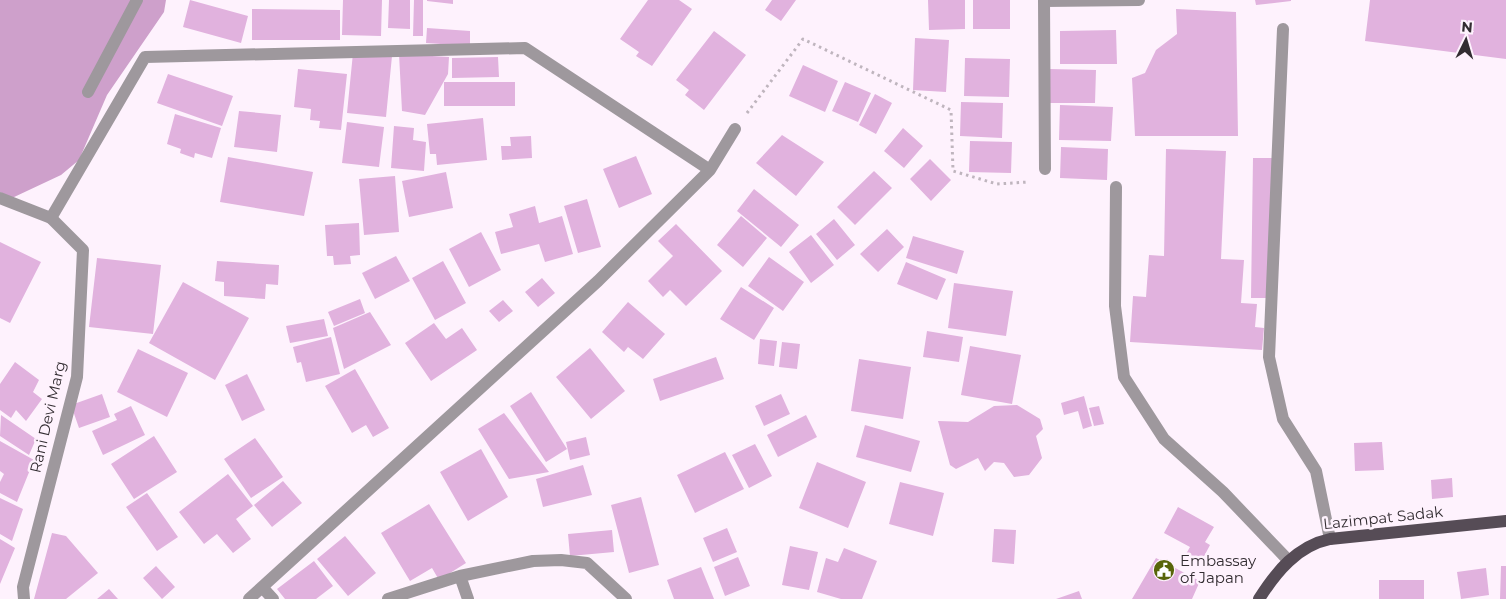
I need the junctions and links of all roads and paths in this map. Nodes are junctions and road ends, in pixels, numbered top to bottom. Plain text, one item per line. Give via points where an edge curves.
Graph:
1 (137, 0) edge
2 (1140, 0) edge
3 (1044, 1) edge
4 (1283, 29) dead end
5 (88, 92) dead end
6 (735, 129) joint
7 (1045, 168) joint
8 (710, 170) junction
9 (1116, 187) dead end
10 (0, 198) edge
11 (50, 218) junction
12 (1506, 521) edge
13 (1330, 539) junction
14 (1288, 560) junction
15 (460, 576) junction
16 (262, 588) junction
17 (24, 599) edge
18 (249, 599) edge
19 (273, 599) edge
20 (388, 599) edge
21 (468, 599) edge
22 (626, 599) edge
23 (1259, 599) edge

1 - 5 street
2 - 3 street
3 - 7 street
4 - 13 street via 1269,357 1283,419 1316,471
6 - 7 path via 803,39 951,110 953,171 996,184 1030,182
6 - 8 street
8 - 11 street via 525,48 145,57
8 - 16 street via 598,281
9 - 14 street via 1115,306 1124,377 1164,439 1223,492
10 - 11 street, Rani Devi Marg
11 - 17 street, Rani Devi Marg via 83,250 77,377 23,588
12 - 13 main road, Lazimpat Sadak
13 - 14 main road, Lazimpat Sadak via 1316,542
14 - 23 main road, Lazimpat Sadak
15 - 20 street
15 - 21 street
15 - 22 street via 533,561 587,563
16 - 18 street
16 - 19 street

